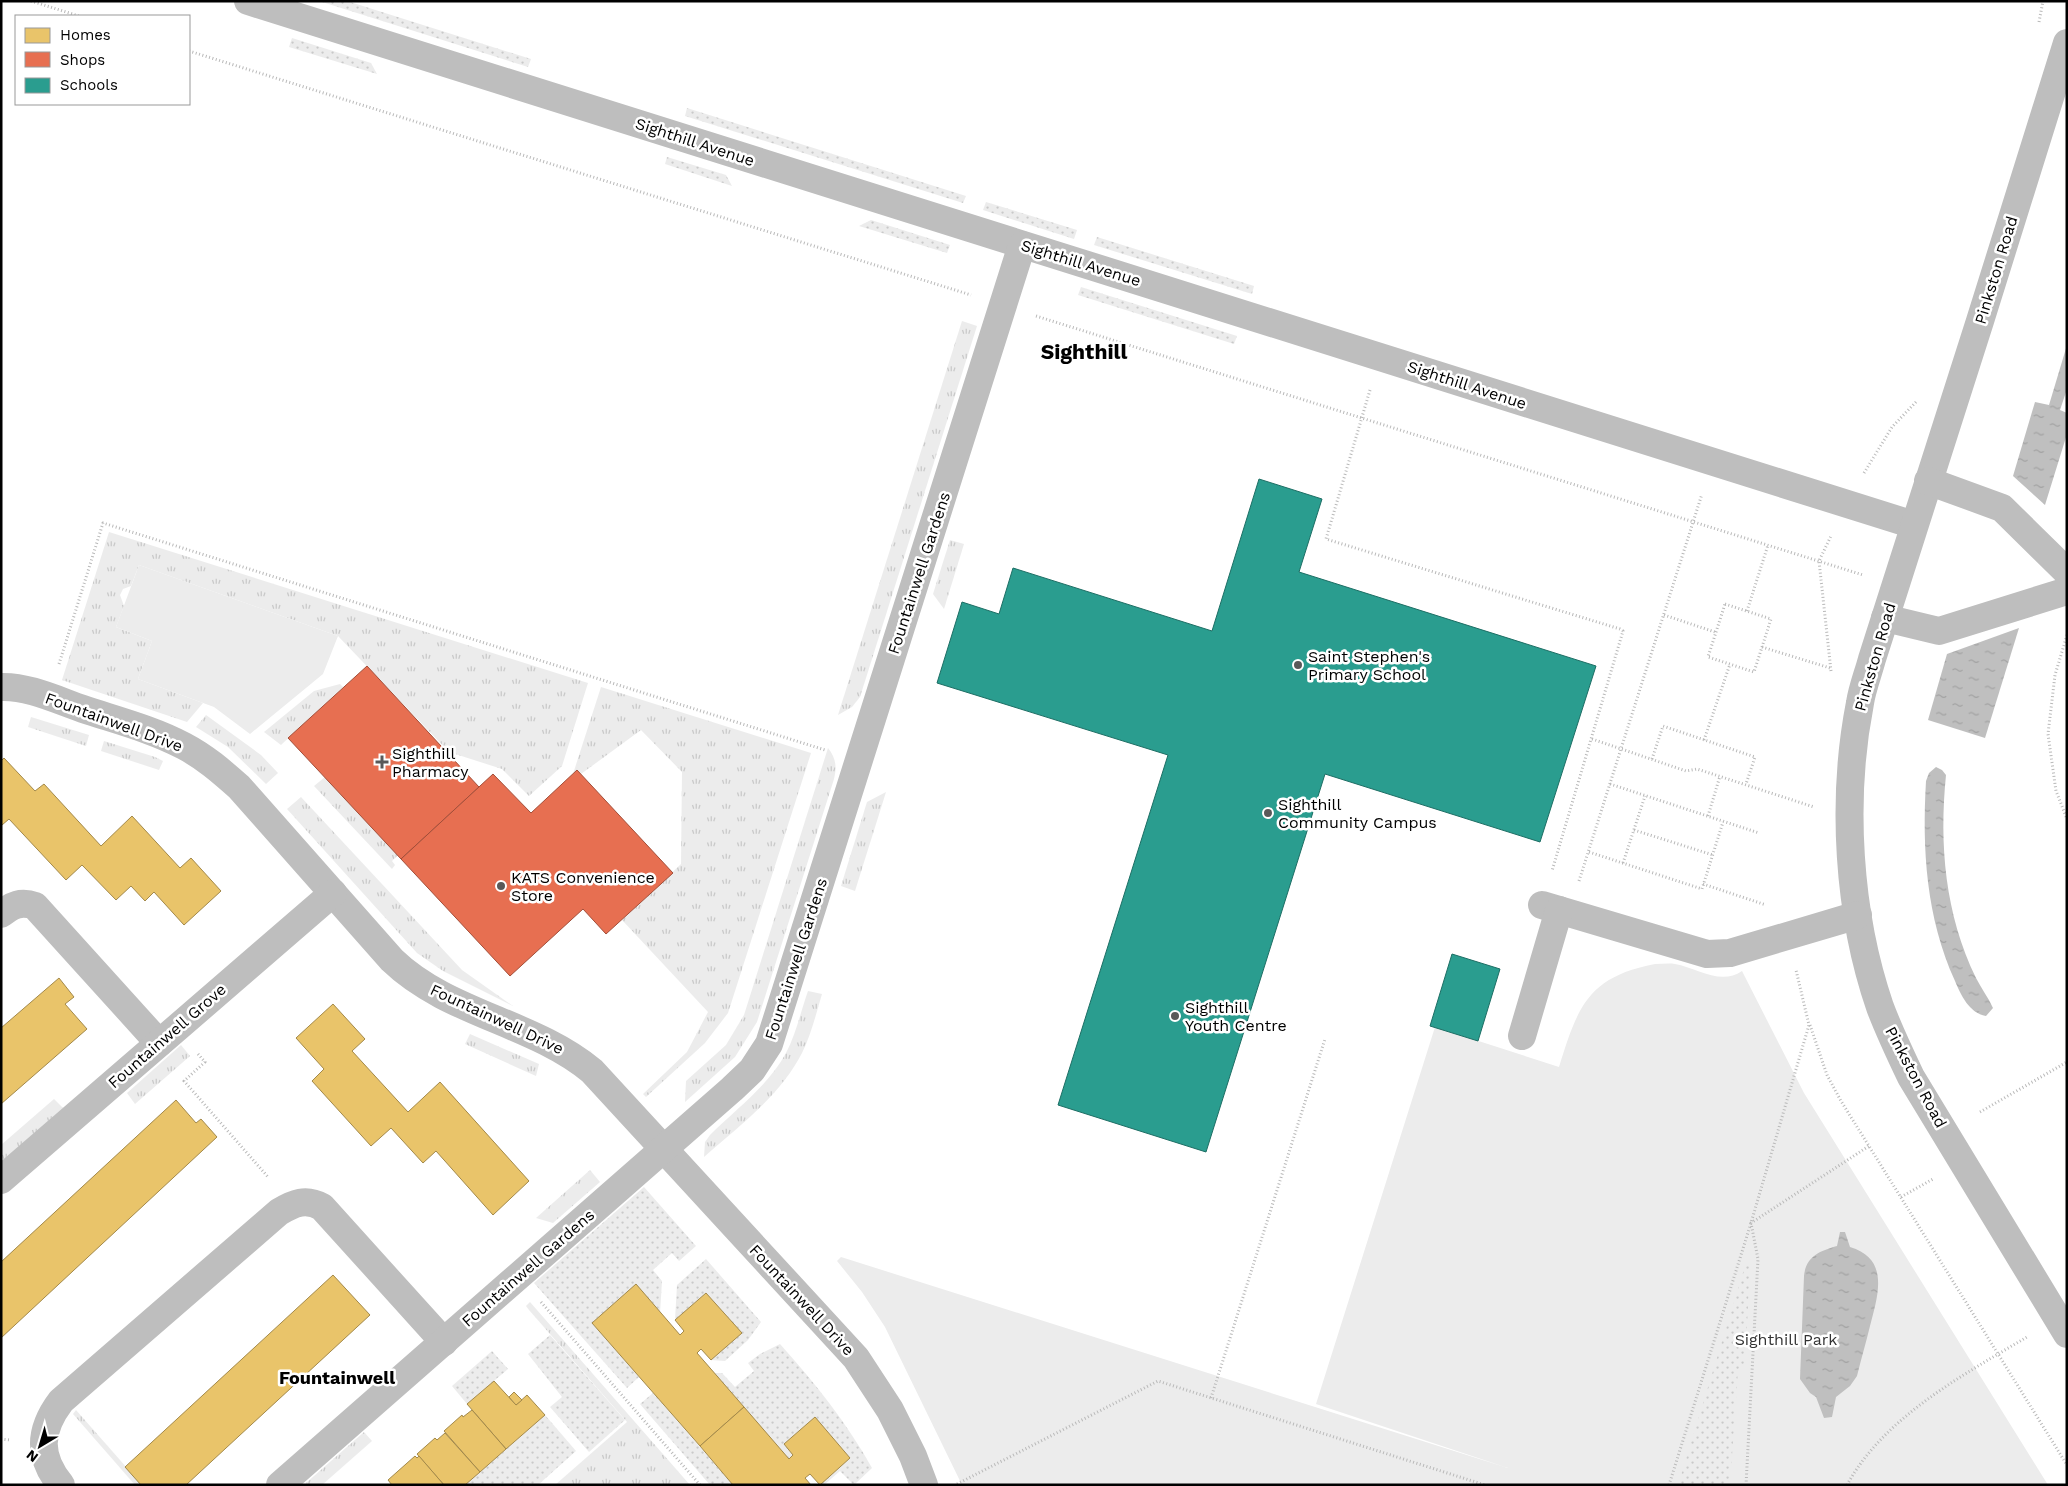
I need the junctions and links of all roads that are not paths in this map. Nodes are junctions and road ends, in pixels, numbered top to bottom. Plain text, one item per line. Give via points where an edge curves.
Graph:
1 (248, 1) edge
2 (2067, 42) edge
3 (1022, 245) junction
4 (1928, 481) junction
5 (1914, 525) junction
6 (2067, 572) edge
7 (2067, 591) edge
8 (1885, 618) junction
9 (1, 687) edge
10 (332, 893) junction
11 (1, 914) edge
12 (1858, 915) junction
13 (167, 1035) junction
14 (1522, 1036) dead end
15 (663, 1149) junction
16 (1, 1180) edge
17 (2062, 1326) edge
18 (444, 1342) junction
19 (61, 1485) edge
20 (280, 1485) edge
21 (924, 1485) edge

1 - 3 street, Sighthill Avenue
2 - 4 street, Pinkston Road
3 - 5 street, Sighthill Avenue
3 - 15 street, Fountainwell Gardens via 769,1044 752,1070 732,1090
4 - 5 street, Pinkston Road
4 - 6 street via 2002,508
5 - 8 street, Pinkston Road
7 - 8 street via 1939,631
8 - 12 street, Pinkston Road via 1860,702 1853,749 1850,834
9 - 10 street, Fountainwell Drive via 48,698 156,734 211,762 239,787
10 - 13 street, Fountainwell Grove
10 - 15 street, Fountainwell Drive via 410,977 450,1000 574,1055
11 - 13 street via 17,904 35,906
12 - 14 street via 1730,953 1707,954 1557,910
12 - 17 street, Pinkston Road via 1880,1008 1911,1077
13 - 16 street, Fountainwell Grove
15 - 18 street, Fountainwell Gardens
15 - 21 street, Fountainwell Drive via 856,1358 890,1410
18 - 19 street via 322,1206 313,1202 292,1204 61,1401 50,1416 43,1443 46,1460
18 - 20 street, Fountainwell Gardens

